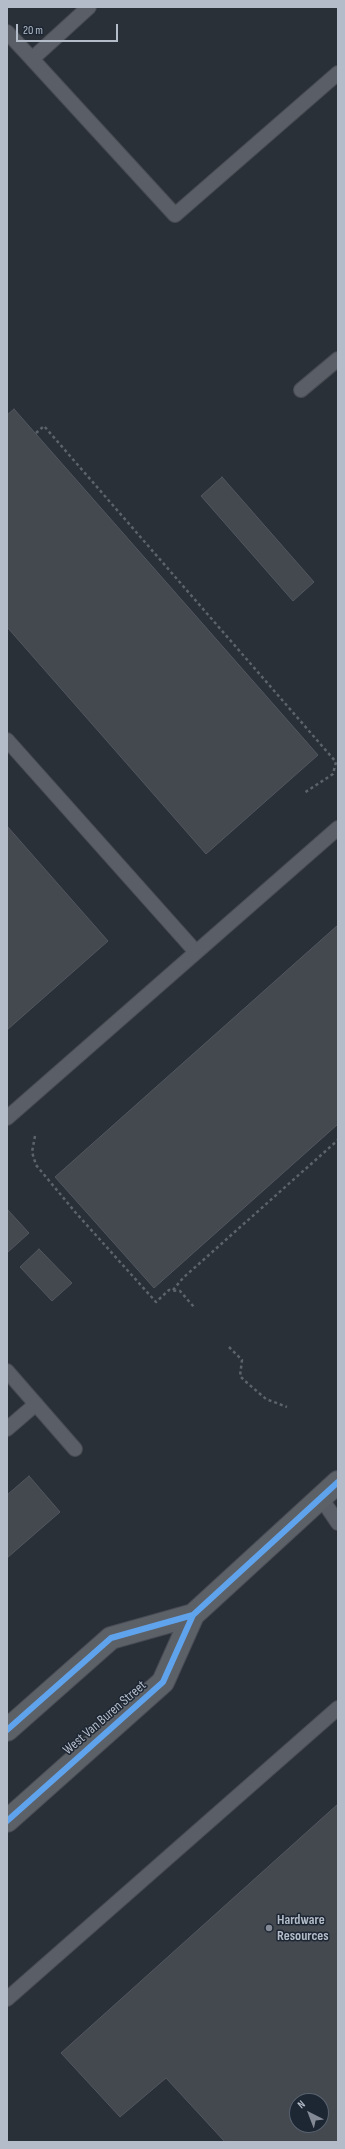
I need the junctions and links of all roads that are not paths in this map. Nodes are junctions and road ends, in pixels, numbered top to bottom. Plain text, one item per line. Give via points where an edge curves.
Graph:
1 (89, 7) edge
2 (7, 32) edge
3 (32, 59) junction
4 (338, 73) edge
5 (338, 359) edge
6 (301, 390) dead end
7 (7, 740) edge
8 (338, 828) edge
9 (196, 952) junction
10 (7, 1118) edge
11 (7, 1371) edge
12 (36, 1404) junction
13 (7, 1429) edge
14 (75, 1449) dead end
15 (338, 1482) edge
16 (321, 1498) junction
17 (338, 1523) edge
18 (193, 1615) junction
19 (338, 1708) edge
20 (7, 1730) edge
21 (7, 1821) edge
22 (7, 1999) edge

1 - 3 lane
2 - 3 lane
3 - 4 lane via 175,215
5 - 6 lane
7 - 9 lane
8 - 9 lane
9 - 10 lane
11 - 12 lane
12 - 13 lane
12 - 14 lane
15 - 16 main road, West Van Buren Street
16 - 17 lane
16 - 18 main road, West Van Buren Street
18 - 20 main road, West Van Buren Street via 111,1638
18 - 21 main road, West Van Buren Street via 163,1682
19 - 22 lane

